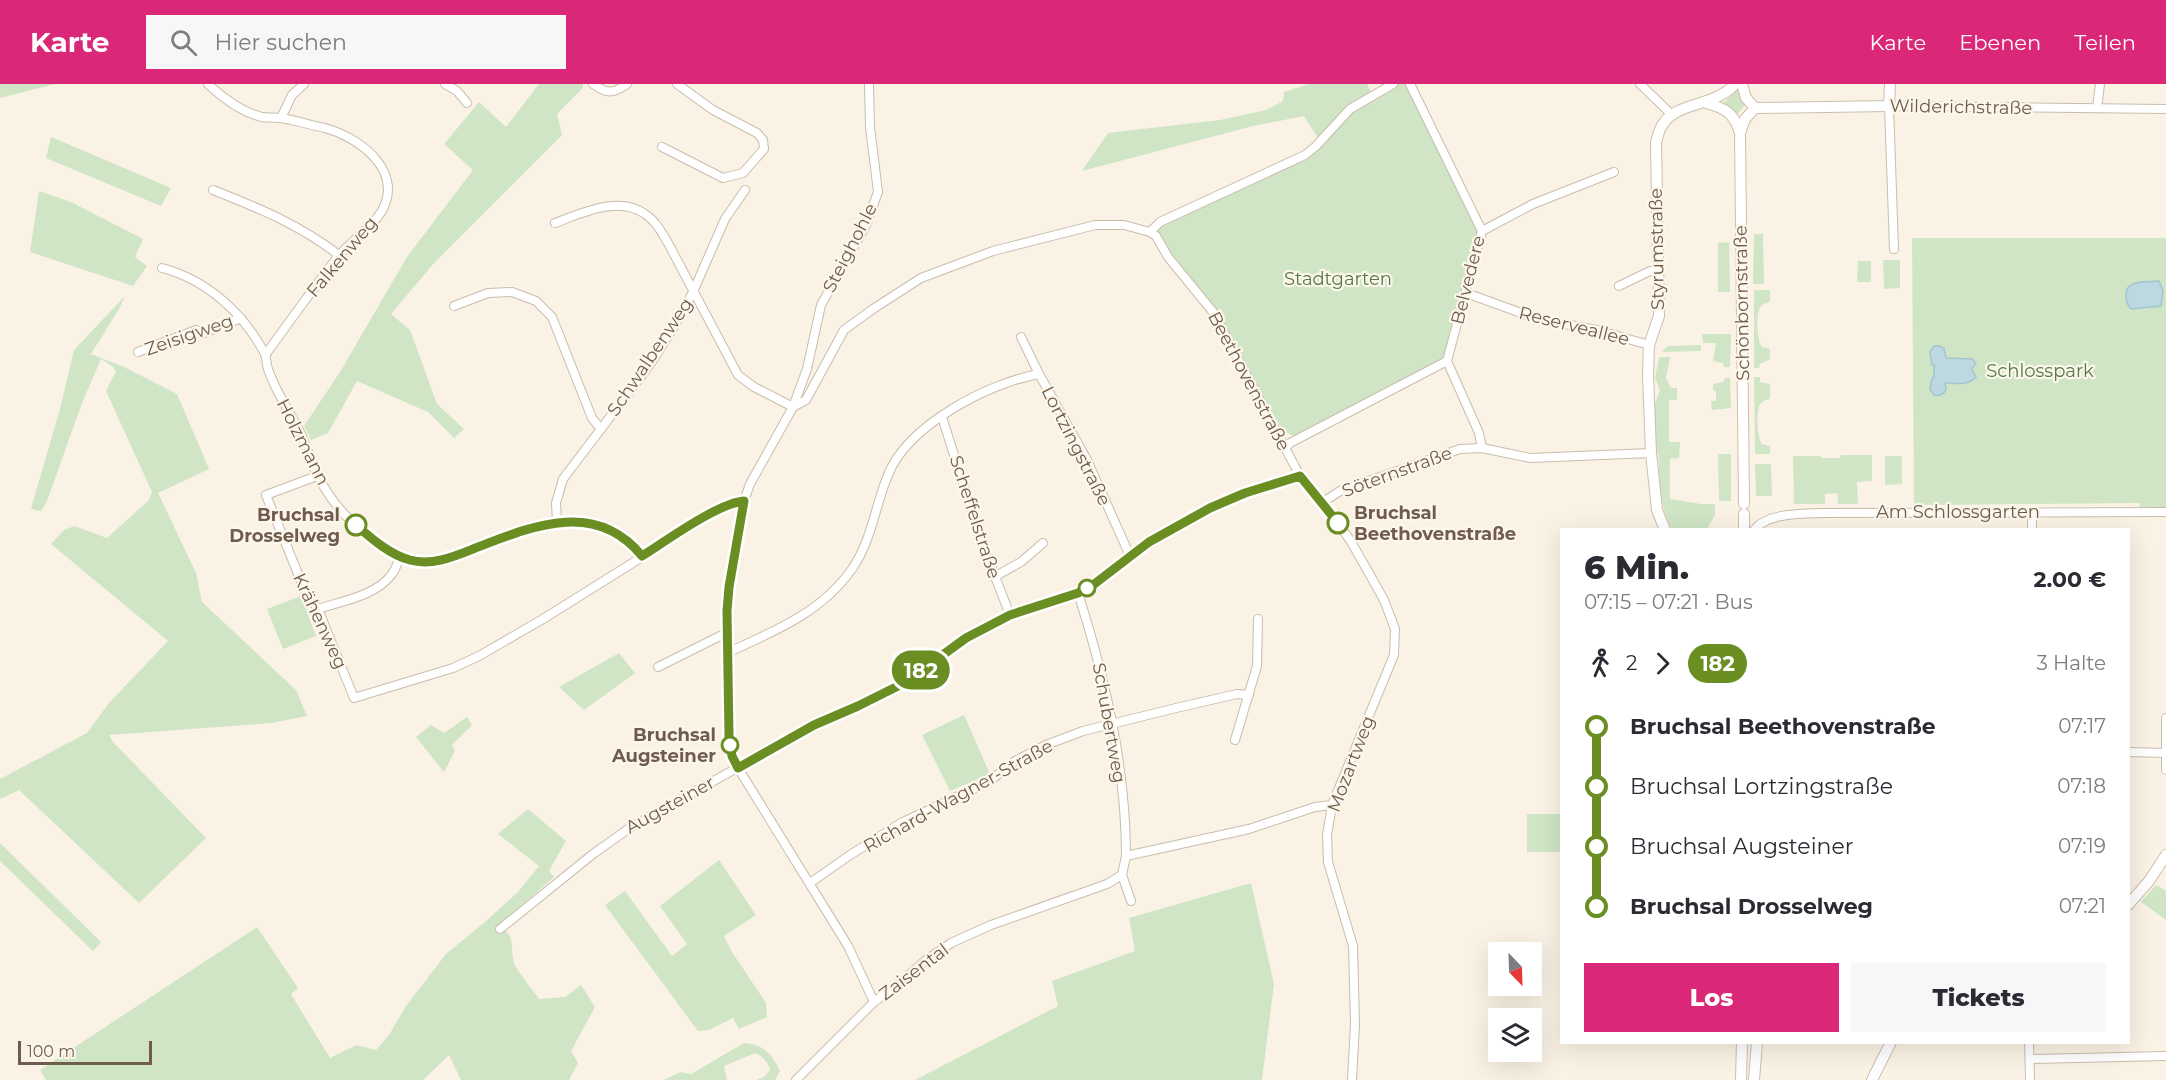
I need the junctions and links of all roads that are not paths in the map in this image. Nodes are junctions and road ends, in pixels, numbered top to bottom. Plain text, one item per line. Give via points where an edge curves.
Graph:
1 (208, 84) edge
2 (304, 84) edge
3 (445, 84) edge
4 (594, 84) edge
5 (627, 84) edge
6 (677, 84) edge
7 (869, 84) edge
8 (1393, 84) edge
9 (1410, 84) edge
10 (1640, 84) edge
11 (1735, 84) edge
12 (1742, 84) edge
13 (1890, 84) edge
14 (2100, 84) edge
15 (466, 103) dead end
16 (1706, 103) junction
17 (1889, 106) junction
18 (1755, 108) junction
19 (2097, 108) junction
20 (2166, 109) edge
21 (1671, 114) junction
22 (281, 118) junction
23 (1740, 133) junction
24 (662, 147) dead end
25 (1614, 172) dead end
26 (213, 190) dead end
27 (745, 190) dead end
28 (555, 223) dead end
29 (1482, 231) junction
30 (1150, 232) junction
31 (1894, 249) dead end
32 (339, 255) junction
33 (162, 268) dead end
34 (1657, 271) junction
35 (1619, 286) dead end
36 (693, 292) junction
37 (1466, 293) junction
38 (454, 306) dead end
39 (241, 318) junction
40 (1021, 337) dead end
41 (1649, 345) junction
42 (138, 352) dead end
43 (266, 354) junction
44 (1447, 361) junction
45 (1039, 374) junction
46 (793, 407) junction
47 (942, 417) junction
48 (601, 429) junction
49 (1285, 448) junction
50 (1482, 448) junction
51 (1651, 453) junction
52 (317, 476) junction
53 (1300, 476) junction
54 (744, 501) junction
55 (1323, 502) junction
56 (2032, 512) junction
57 (2166, 512) edge
58 (556, 522) junction
59 (1664, 528) edge
60 (1744, 528) edge
61 (1755, 528) edge
62 (2032, 528) edge
63 (1043, 543) dead end
64 (400, 556) junction
65 (642, 556) junction
66 (1130, 556) junction
67 (994, 577) junction
68 (1078, 593) junction
69 (318, 609) junction
70 (1010, 615) junction
71 (1258, 619) dead end
72 (728, 632) junction
73 (729, 652) junction
74 (658, 667) dead end
75 (1249, 695) junction
76 (2166, 718) edge
77 (1113, 724) junction
78 (1235, 740) dead end
79 (2130, 752) edge
80 (2166, 753) edge
81 (738, 768) junction
82 (2166, 770) edge
83 (1332, 805) junction
84 (2166, 855) edge
85 (1126, 856) junction
86 (1122, 875) junction
87 (810, 883) junction
88 (1131, 901) dead end
89 (2130, 903) edge
90 (500, 929) dead end
91 (874, 1002) junction
92 (1742, 1044) edge
93 (1756, 1044) edge
94 (1890, 1044) edge
95 (2030, 1044) edge
96 (2166, 1056) edge
97 (2030, 1059) junction
98 (796, 1080) edge
99 (1352, 1080) edge
100 (1741, 1080) edge
101 (1754, 1080) edge
102 (1872, 1080) edge
103 (2030, 1080) edge

1 - 22 street, Falkenweg via 238,108 262,117
2 - 22 street via 292,95
3 - 15 street
4 - 5 street via 606,93
6 - 24 street via 713,110 757,133 764,149 748,169 723,178
7 - 46 street, Steighohle via 878,192 866,225 821,305 807,369
8 - 30 street via 1350,109 1305,155 1160,222
9 - 29 street, Belvedere
10 - 21 street
11 - 16 main road
12 - 18 main road via 1746,98
13 - 17 main road
14 - 19 street
16 - 21 main road
16 - 23 main road via 1725,108 1733,115
17 - 18 main road, Wilderichstraße
17 - 19 street, Wilderichstraße
17 - 31 street
18 - 23 main road
19 - 20 street, Wilderichstraße
21 - 34 main road, Styrumstraße via 1656,142
22 - 32 street, Falkenweg via 346,137 363,146 385,173 387,191 383,208
23 - 60 main road, Schönbornstraße
25 - 29 street via 1533,204
26 - 32 street via 303,229
27 - 36 street, Schwalbenweg via 725,219
28 - 36 street via 610,206 645,213 668,243
29 - 37 street, Belvedere
30 - 46 street via 1124,225 1095,225 993,250 921,278 844,330 806,400
30 - 49 street, Beethovenstraße via 1214,312
32 - 43 street, Falkenweg
33 - 39 street, Holzmann via 206,287
34 - 35 street
34 - 41 main road, Styrumstraße via 1659,316
36 - 46 street via 738,375
36 - 48 street, Schwalbenweg via 651,363
37 - 41 street, Reserveallee via 1538,319
37 - 44 street, Belvedere
38 - 48 street via 488,293 512,292 536,301 552,317 592,418
39 - 42 street, Zeisigweg
39 - 43 street, Holzmann
40 - 45 street, Lortzingstraße
41 - 51 main road, Styrumstraße
43 - 52 street, Holzmann via 267,367
44 - 49 street
44 - 50 street
45 - 47 street via 991,387
45 - 66 street, Lortzingstraße via 1088,460
46 - 54 street
47 - 67 street, Scheffelstraße
47 - 73 street via 908,444 893,463 866,542 852,569 836,588 793,622
48 - 58 street, Schwalbenweg via 563,479 556,503
49 - 53 street, Beethovenstraße
50 - 51 street, Söternstraße via 1530,458
50 - 55 street, Söternstraße via 1439,455 1340,491
51 - 59 main road, Styrumstraße via 1657,510
52 - 64 street, Holzmann via 354,524
52 - 69 street, Krähenweg via 266,495 304,591
53 - 55 street, Mozartweg
53 - 66 street, Augsteiner via 1210,508
54 - 65 street via 714,512
54 - 72 street via 729,587
55 - 83 street, Mozartweg via 1370,574 1395,629 1394,655
56 - 57 street, Am Schlossgarten
56 - 61 street, Am Schlossgarten via 1798,514 1770,519
56 - 62 street
58 - 64 street, Holzmann via 431,562
58 - 65 street, Holzmann via 584,522 606,528 632,544
63 - 67 street via 1021,562
64 - 69 street via 393,573 382,585
65 - 69 street, Krähenweg via 479,656 453,668 354,698
66 - 68 street, Augsteiner
67 - 70 street, Scheffelstraße
68 - 70 street, Augsteiner
68 - 77 street, Schubertweg
70 - 81 street, Augsteiner via 966,638 904,683 814,725
71 - 75 street via 1257,666
72 - 73 street
72 - 74 street
73 - 81 street via 729,736
75 - 77 street, Richard-Wagner-Straße via 1237,694
75 - 78 street
76 - 80 street
77 - 85 street, Schubertweg
77 - 87 street, Richard-Wagner-Straße via 1083,731 1015,761 990,781 903,822
79 - 80 street
80 - 82 street
81 - 87 street
81 - 90 street, Augsteiner via 619,834
83 - 85 street via 1249,829
83 - 99 street, Mozartweg via 1328,862 1353,946
84 - 89 main road
85 - 86 street
86 - 88 street
86 - 91 street, Zaisental via 951,943
87 - 91 street via 848,946
91 - 98 street, Zaisental
92 - 100 main road
93 - 101 main road
94 - 102 main road
95 - 97 street
96 - 97 street
97 - 103 street

